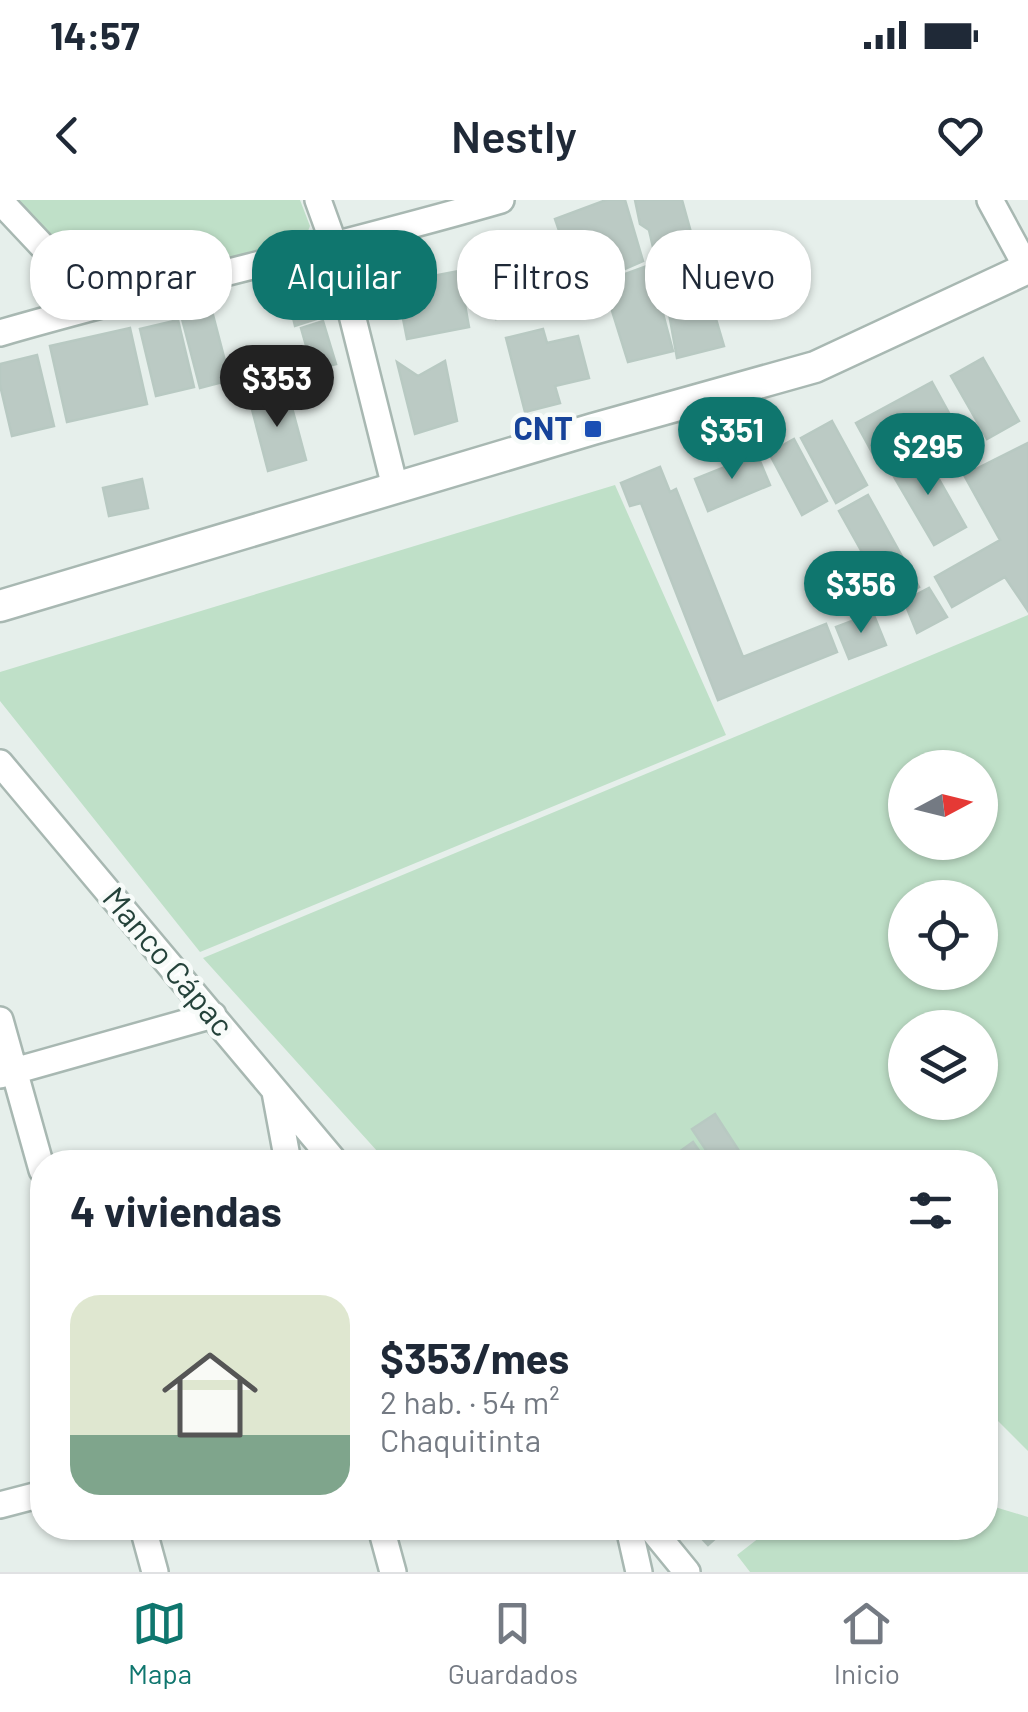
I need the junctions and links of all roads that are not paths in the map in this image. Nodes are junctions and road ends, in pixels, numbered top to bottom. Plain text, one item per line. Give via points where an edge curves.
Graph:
1 (318, 200) edge
2 (501, 200) edge
3 (990, 200) edge
4 (0, 201) edge
5 (329, 230) edge
6 (396, 230) edge
7 (30, 233) edge
8 (1028, 268) edge
9 (46, 320) edge
10 (354, 320) edge
11 (0, 333) edge
12 (395, 487) junction
13 (0, 606) edge
14 (0, 763) edge
15 (213, 1015) junction
16 (0, 1020) edge
17 (7, 1073) edge
18 (275, 1092) junction
19 (35, 1150) edge
20 (286, 1150) edge
21 (325, 1150) edge
22 (30, 1497) edge
23 (0, 1505) edge
24 (146, 1540) edge
25 (384, 1540) edge
26 (632, 1540) edge
27 (661, 1540) edge
28 (155, 1572) edge
29 (393, 1572) edge
30 (639, 1572) edge
31 (687, 1572) edge

1 - 5 street
2 - 6 street
3 - 8 street
4 - 7 street
8 - 12 street via 814,367
9 - 11 street
10 - 12 street
12 - 13 street
14 - 15 street, Manco Cápac
15 - 17 street
15 - 18 street, Manco Cápac
16 - 17 street
17 - 19 street
18 - 20 street
18 - 21 street, Manco Cápac
22 - 23 street
24 - 28 street
25 - 29 street
26 - 30 street
27 - 31 street

